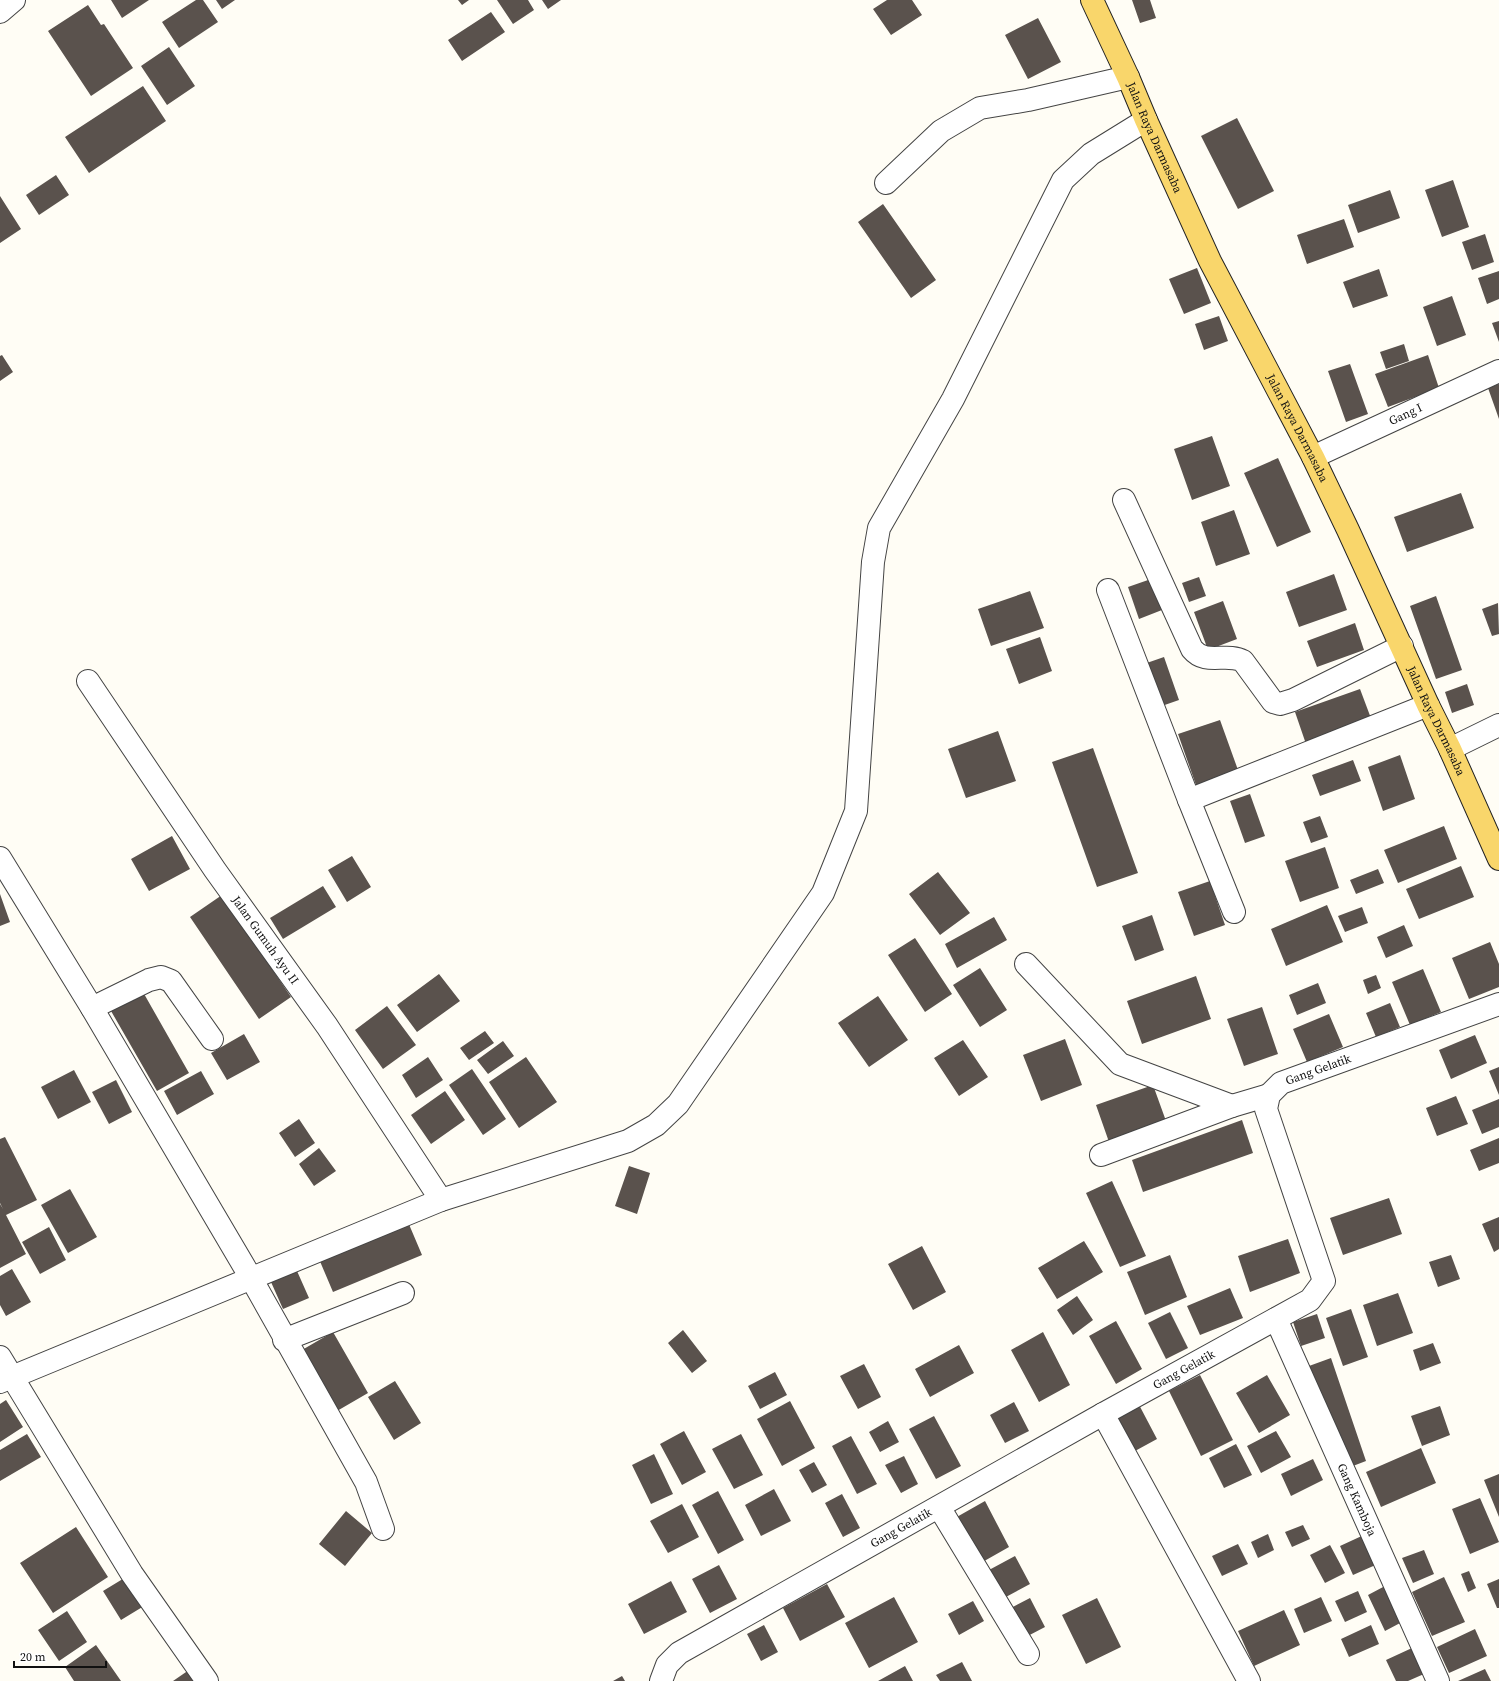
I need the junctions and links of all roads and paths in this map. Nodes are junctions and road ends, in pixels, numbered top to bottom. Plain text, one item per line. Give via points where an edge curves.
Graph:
1 (14, 0) edge
2 (1092, 0) edge
3 (0, 12) edge
4 (1128, 77) junction
5 (1146, 120) junction
6 (886, 183) dead end
7 (1499, 371) edge
8 (1313, 457) junction
9 (1124, 500) dead end
10 (1108, 590) dead end
11 (1402, 646) junction
12 (88, 681) dead end
13 (1428, 705) junction
14 (1499, 725) edge
15 (1450, 749) junction
16 (1189, 800) junction
17 (0, 858) edge
18 (1499, 859) edge
19 (1234, 912) dead end
20 (1026, 964) dead end
21 (1499, 1004) edge
22 (92, 1008) junction
23 (212, 1039) dead end
24 (1269, 1095) junction
25 (1232, 1106) junction
26 (1101, 1155) dead end
27 (441, 1200) junction
28 (251, 1278) junction
29 (403, 1292) dead end
30 (1276, 1319) junction
31 (284, 1340) junction
32 (0, 1357) edge
33 (6, 1379) edge
34 (1103, 1414) junction
35 (939, 1507) junction
36 (383, 1529) dead end
37 (1028, 1654) dead end
38 (207, 1681) edge
39 (661, 1681) edge
40 (1248, 1681) edge
41 (1438, 1681) edge

1 - 3 street
2 - 4 main road, Jalan Raya Darmasaba
4 - 5 main road, Jalan Raya Darmasaba
4 - 6 street via 1028,100 980,108 941,131
5 - 8 main road, Jalan Raya Darmasaba via 1210,261
5 - 27 street via 1090,154 1063,180 953,399 879,528 873,562 856,811 823,893 695,1081 678,1104 656,1125 628,1141
7 - 8 street, Gang I
8 - 11 main road, Jalan Raya Darmasaba
9 - 11 street via 1192,649 1203,658 1238,658 1243,661 1273,702 1280,704 1293,700
10 - 16 street
11 - 13 main road, Jalan Raya Darmasaba
12 - 27 street, Jalan Gumuh Ayu II via 215,870 327,1026
13 - 15 main road, Jalan Raya Darmasaba
13 - 16 street
14 - 15 street
15 - 18 main road, Jalan Raya Darmasaba
16 - 19 street
17 - 22 street
20 - 25 street via 1120,1064
21 - 24 street, Gang Gelatik via 1281,1084
22 - 23 street via 149,980 161,977 172,981
22 - 28 street
24 - 25 street
24 - 30 street, Gang Gelatik via 1266,1109 1324,1281 1310,1300
25 - 26 street
27 - 28 street
28 - 31 street
28 - 33 street
29 - 31 street
30 - 34 street, Gang Gelatik
30 - 41 street, Gang Kamboja
31 - 36 street via 366,1482
32 - 33 street
33 - 38 street via 132,1574
34 - 35 street, Gang Gelatik
34 - 40 street
35 - 37 street
35 - 39 street, Gang Gelatik via 678,1653 667,1665

